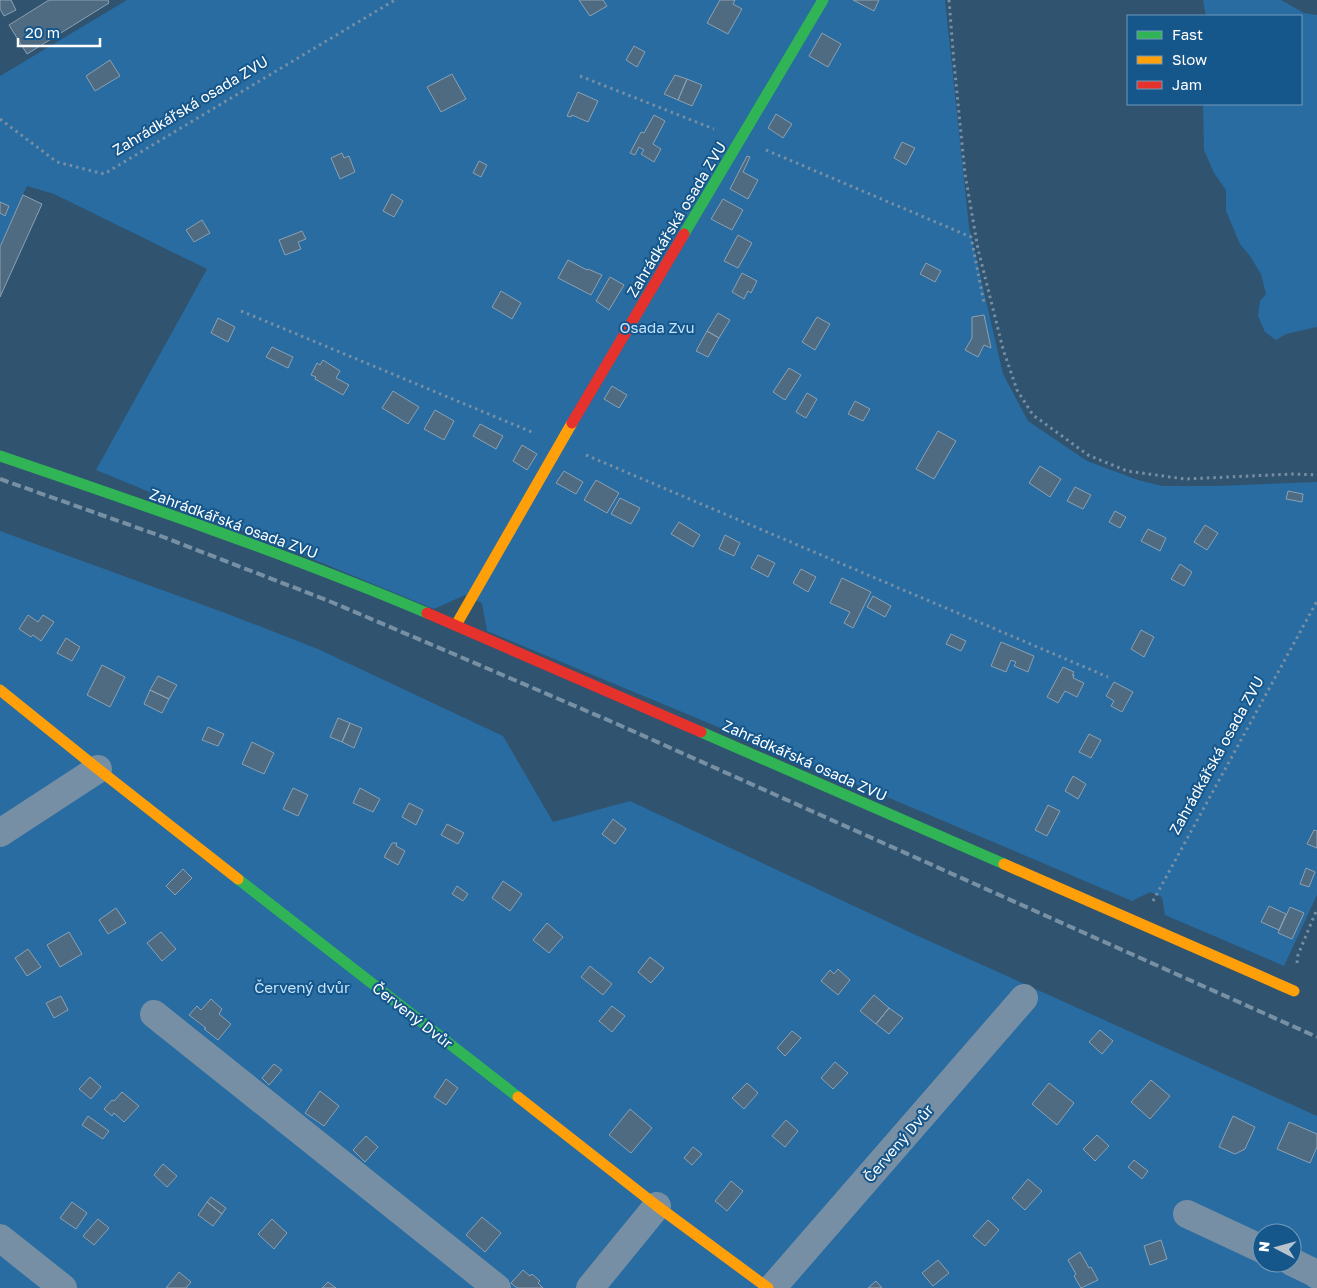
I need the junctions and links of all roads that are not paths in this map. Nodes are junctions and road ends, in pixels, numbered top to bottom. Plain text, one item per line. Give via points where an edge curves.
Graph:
1 (823, 0) edge
2 (0, 456) edge
3 (456, 625) junction
4 (0, 690) edge
5 (98, 769) junction
6 (0, 833) edge
7 (1294, 991) road end
8 (1024, 998) dead end
9 (154, 1014) dead end
10 (657, 1206) junction
11 (1187, 1214) dead end
12 (0, 1238) edge
13 (1252, 1244) edge
14 (1302, 1267) edge
15 (1317, 1275) edge
16 (63, 1288) edge
17 (497, 1288) edge
18 (590, 1288) edge
19 (770, 1288) edge

1 - 3 street, Zahrádkářská osada ZVU
2 - 3 street, Zahrádkářská osada ZVU via 209,528
3 - 7 street, Zahrádkářská osada ZVU
4 - 5 street, Červený Dvůr
5 - 6 street
5 - 10 street, Červený Dvůr
8 - 19 street, Červený Dvůr
9 - 17 street
10 - 18 street
10 - 19 street, Červený Dvůr
11 - 13 street
12 - 16 street
14 - 15 street

